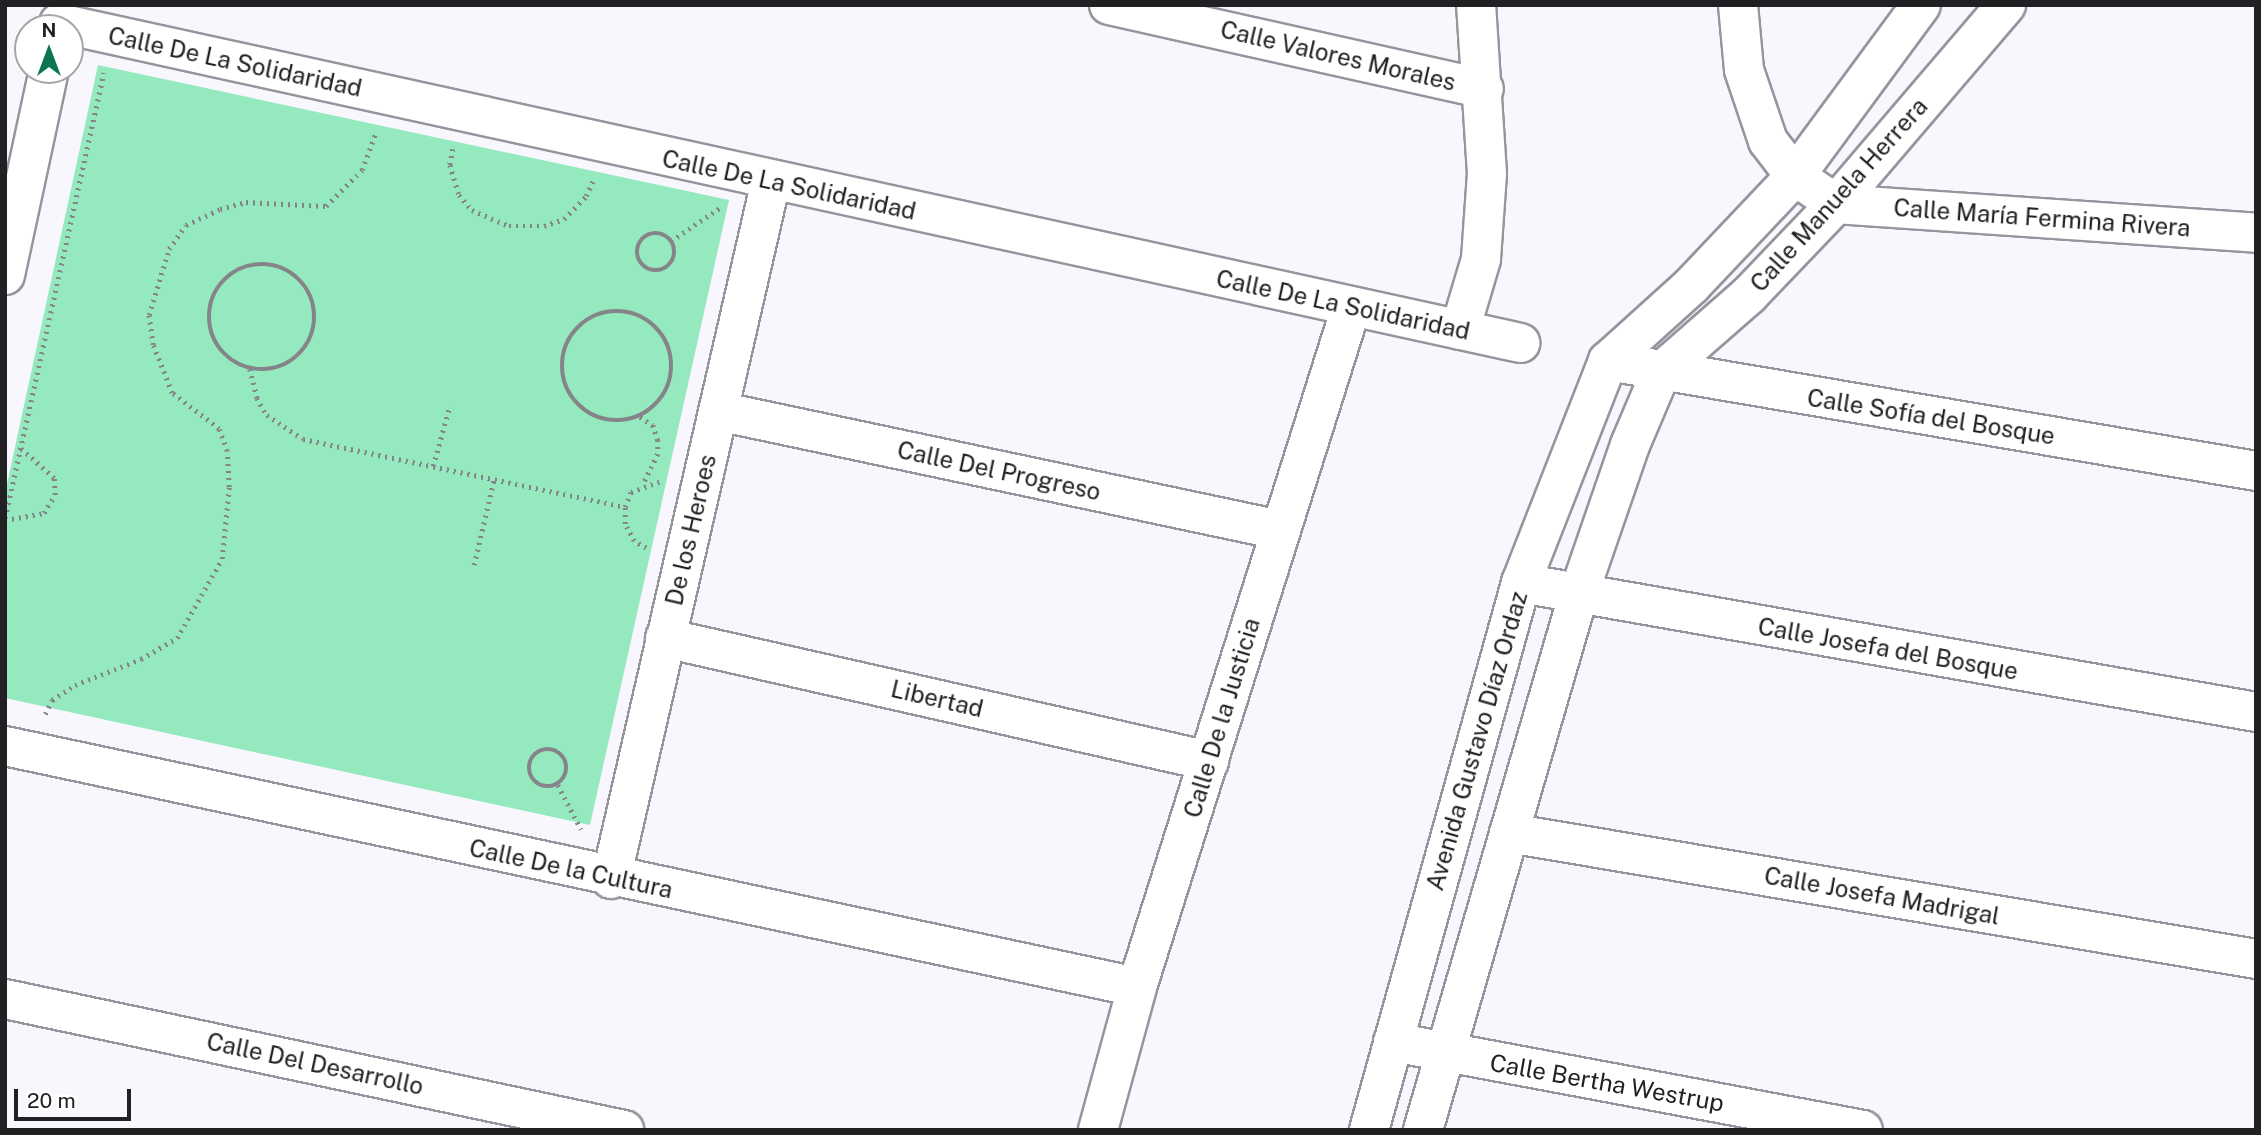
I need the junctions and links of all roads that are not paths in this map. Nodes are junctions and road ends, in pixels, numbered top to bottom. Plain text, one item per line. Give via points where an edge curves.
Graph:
1 (1109, 5) edge
2 (1476, 5) edge
3 (1738, 5) edge
4 (1921, 5) edge
5 (2006, 5) edge
6 (84, 24) edge
7 (46, 84) edge
8 (1484, 89) junction
9 (1795, 176) junction
10 (771, 181) junction
11 (1836, 204) junction
12 (2256, 233) edge
13 (5, 275) edge
14 (1351, 308) junction
15 (1460, 330) junction
16 (1520, 342) dead end
17 (1608, 361) junction
18 (1661, 372) junction
19 (718, 411) junction
20 (2256, 471) edge
21 (1280, 530) junction
22 (1521, 583) junction
23 (1578, 596) junction
24 (666, 638) junction
25 (2256, 712) edge
26 (5, 746) edge
27 (1209, 761) junction
28 (1509, 833) junction
29 (611, 879) junction
30 (2256, 959) edge
31 (1137, 987) junction
32 (5, 999) edge
33 (1393, 1042) junction
34 (1446, 1053) junction
35 (624, 1130) edge
36 (1098, 1130) edge
37 (1370, 1130) edge
38 (1423, 1130) edge
39 (1863, 1130) edge

1 - 8 street, Calle Valores Morales
2 - 8 street
3 - 9 street via 1744,71 1753,106 1768,141
4 - 9 street, Calle Manuela Herrera
5 - 11 street, Calle Manuela Herrera
6 - 10 street, Calle De La Solidaridad
7 - 13 street
8 - 15 street via 1487,174 1481,259
9 - 11 street
9 - 17 street, Calle Manuela Herrera via 1692,285
10 - 14 street, Calle De La Solidaridad
10 - 19 street, De los Heroes
11 - 12 street, Calle María Fermina Rivera
11 - 18 street, Calle Manuela Herrera via 1749,295
14 - 15 street, Calle De La Solidaridad
14 - 21 street, Calle De la Justicia
15 - 16 street, Calle De La Solidaridad
17 - 18 street, Calle Sofía del Bosque
17 - 22 street, Avenida Gustavo Díaz Ordaz
18 - 20 street, Calle Sofía del Bosque
18 - 23 street via 1633,435
19 - 21 street, Calle Del Progreso
19 - 24 street, De los Heroes
21 - 27 street, Calle De la Justicia
22 - 23 street, Calle Josefa del Bosque
22 - 33 street, Avenida Gustavo Díaz Ordaz
23 - 25 street, Calle Josefa del Bosque
23 - 28 street
24 - 27 street, Libertad
24 - 29 street, De los Heroes
26 - 29 street, Calle De la Cultura
27 - 31 street, Calle De la Justicia
28 - 30 street, Calle Josefa Madrigal
28 - 34 street
29 - 31 street, Calle De la Cultura
31 - 36 street, Calle De la Justicia
32 - 35 street, Calle Del Desarrollo
33 - 34 street, Calle Bertha Westrup
33 - 37 street, Avenida Gustavo Díaz Ordaz
34 - 38 street
34 - 39 street, Calle Bertha Westrup

